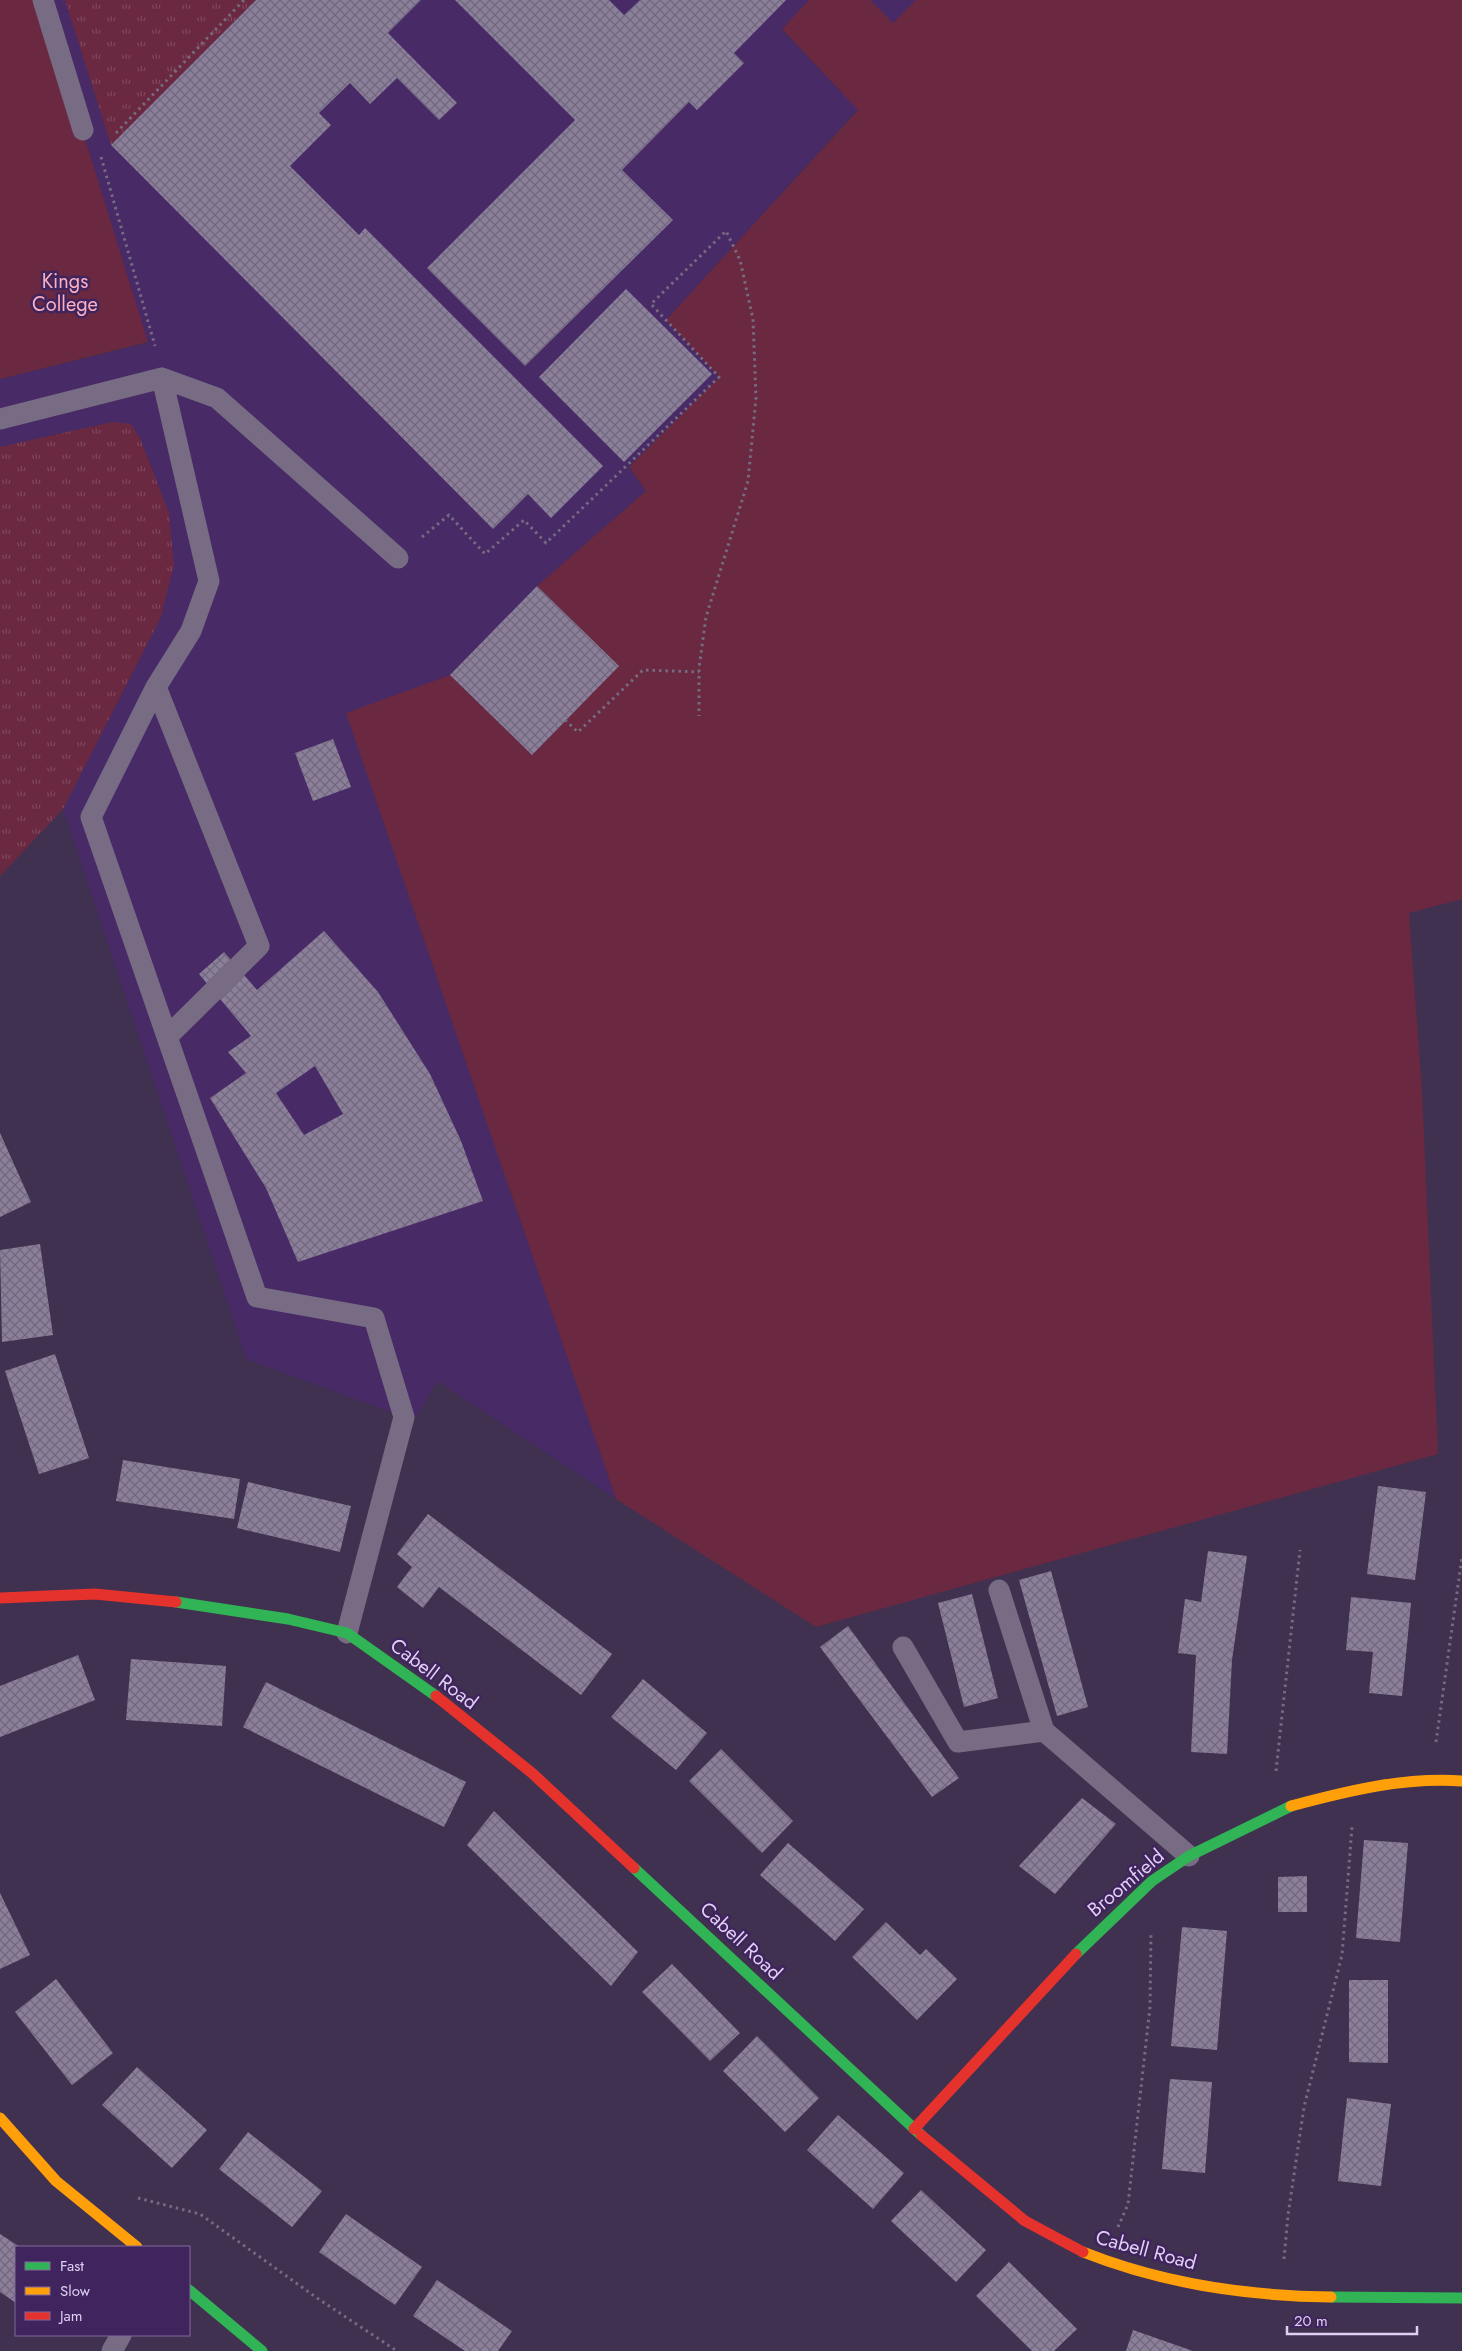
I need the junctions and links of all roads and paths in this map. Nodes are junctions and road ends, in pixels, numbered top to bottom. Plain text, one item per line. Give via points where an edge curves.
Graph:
1 (43, 0) edge
2 (244, 0) edge
3 (83, 130) dead end
4 (113, 137) dead end
5 (99, 151) dead end
6 (158, 353) dead end
7 (162, 378) junction
8 (0, 418) edge
9 (398, 558) joint
10 (699, 672) junction
11 (156, 687) junction
12 (699, 716) dead end
13 (565, 720) dead end
14 (167, 1037) junction
15 (1300, 1550) dead end
16 (1462, 1557) edge
17 (999, 1590) dead end
18 (0, 1598) edge
19 (347, 1633) junction
20 (903, 1647) dead end
21 (1044, 1731) junction
22 (1432, 1779) junction
23 (1462, 1781) edge
24 (1354, 1789) junction
25 (1287, 1806) junction
26 (1189, 1856) junction
27 (1152, 1881) junction
28 (0, 2118) edge
29 (914, 2129) junction
30 (135, 2198) dead end
31 (1117, 2230) dead end
32 (135, 2246) edge
33 (1284, 2260) dead end
34 (190, 2291) edge
35 (1462, 2298) edge
36 (120, 2336) edge
37 (112, 2351) edge
38 (262, 2351) edge
39 (397, 2351) edge

1 - 3 lane
2 - 4 path
5 - 6 path
7 - 8 lane
7 - 9 lane via 217,398
7 - 11 lane via 209,580 192,631
9 - 10 path via 449,515 485,554 524,520 546,543 719,377 651,304 726,231 740,260 753,319 756,398 748,481 706,617
10 - 12 path
10 - 13 path via 643,670 578,732
11 - 14 lane via 91,817
11 - 14 lane via 259,946
14 - 19 lane via 257,1297 374,1318 402,1408 404,1418
15 - 25 path via 1274,1789
16 - 22 path
17 - 21 lane
18 - 19 street, Cabell Road via 95,1594 158,1600 288,1619
19 - 29 street, Cabell Road via 432,1693 532,1773
20 - 21 lane via 958,1742
21 - 26 lane
22 - 23 street, Broomfield
22 - 24 street, Broomfield
24 - 25 street, Broomfield
24 - 33 path via 1342,1955 1304,2107
25 - 26 street, Broomfield
26 - 27 street, Broomfield
27 - 29 street, Broomfield via 1088,1941
27 - 31 path via 1150,2007 1128,2204
28 - 32 street via 56,2181
29 - 35 street, Cabell Road via 1025,2221 1075,2249 1110,2263 1248,2293
30 - 39 path via 200,2214
34 - 38 street
36 - 37 lane

